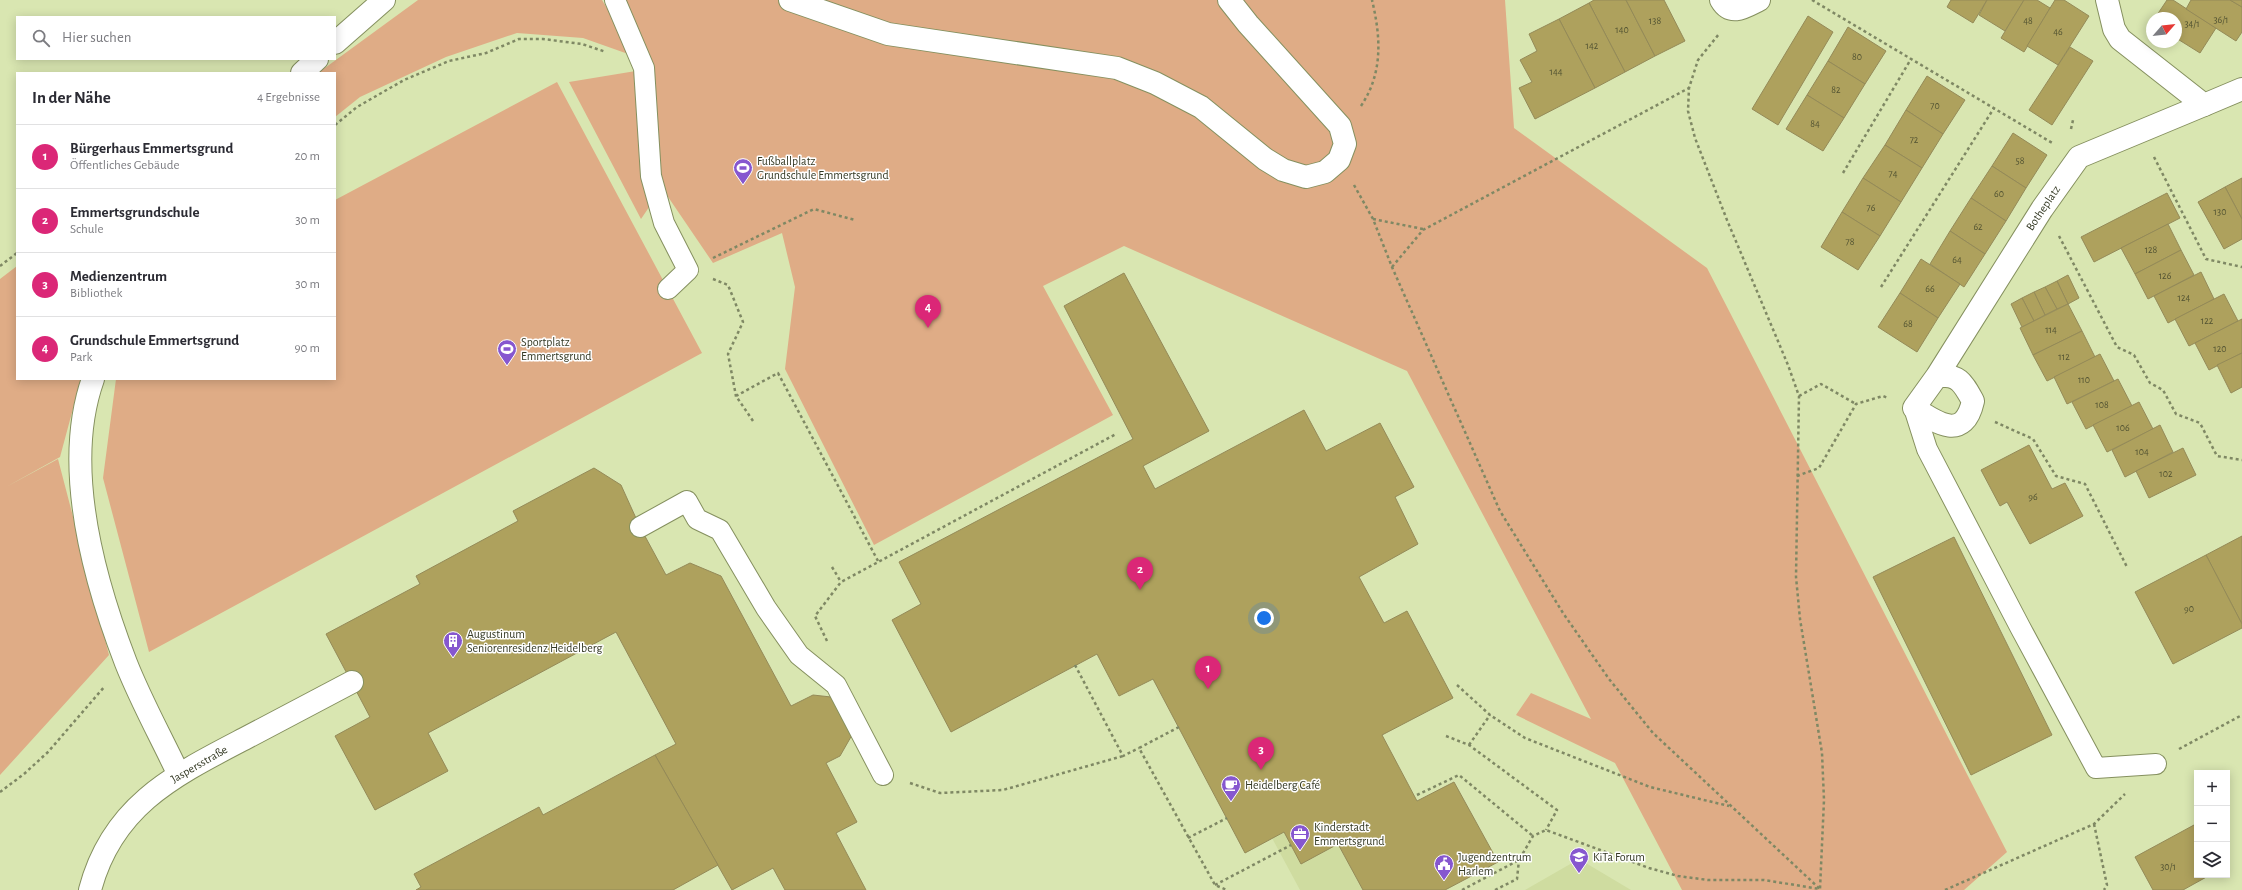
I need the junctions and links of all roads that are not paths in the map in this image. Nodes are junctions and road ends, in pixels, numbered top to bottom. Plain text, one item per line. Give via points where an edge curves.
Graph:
1 (384, 0) edge
2 (616, 0) edge
3 (790, 0) edge
4 (1229, 0) edge
5 (1758, 0) edge
6 (2108, 0) edge
7 (1729, 5) edge
8 (336, 42) edge
9 (316, 60) edge
10 (303, 72) edge
11 (2242, 89) edge
12 (2204, 105) junction
13 (668, 289) dead end
14 (1937, 376) junction
15 (93, 380) edge
16 (1914, 408) junction
17 (640, 527) dead end
18 (352, 682) dead end
19 (2156, 764) dead end
20 (178, 773) junction
21 (883, 775) road end
22 (90, 890) edge

1 - 8 street
2 - 13 lane via 644,68 651,176 664,223 688,270
3 - 4 street via 888,34 1116,68 1154,83 1201,108 1265,159 1283,170 1306,177 1325,172 1339,160 1345,144 1340,126
5 - 7 street
6 - 12 street via 2114,29 2120,39
9 - 10 street
11 - 12 street, Botheplatz
12 - 14 street, Botheplatz via 2079,157 2042,209
14 - 16 street, Botheplatz
14 - 16 street via 1951,375 1963,384 1973,401 1970,412 1962,422 1949,427 1936,423
15 - 20 street via 83,414 80,451 81,493 94,557 127,664
16 - 19 lane via 1927,449 2096,768
17 - 21 lane via 687,501 696,519 720,530 798,656 836,685
18 - 20 street, Jaspersstraße
20 - 22 street, Jaspersstraße via 146,798 116,830 96,866

